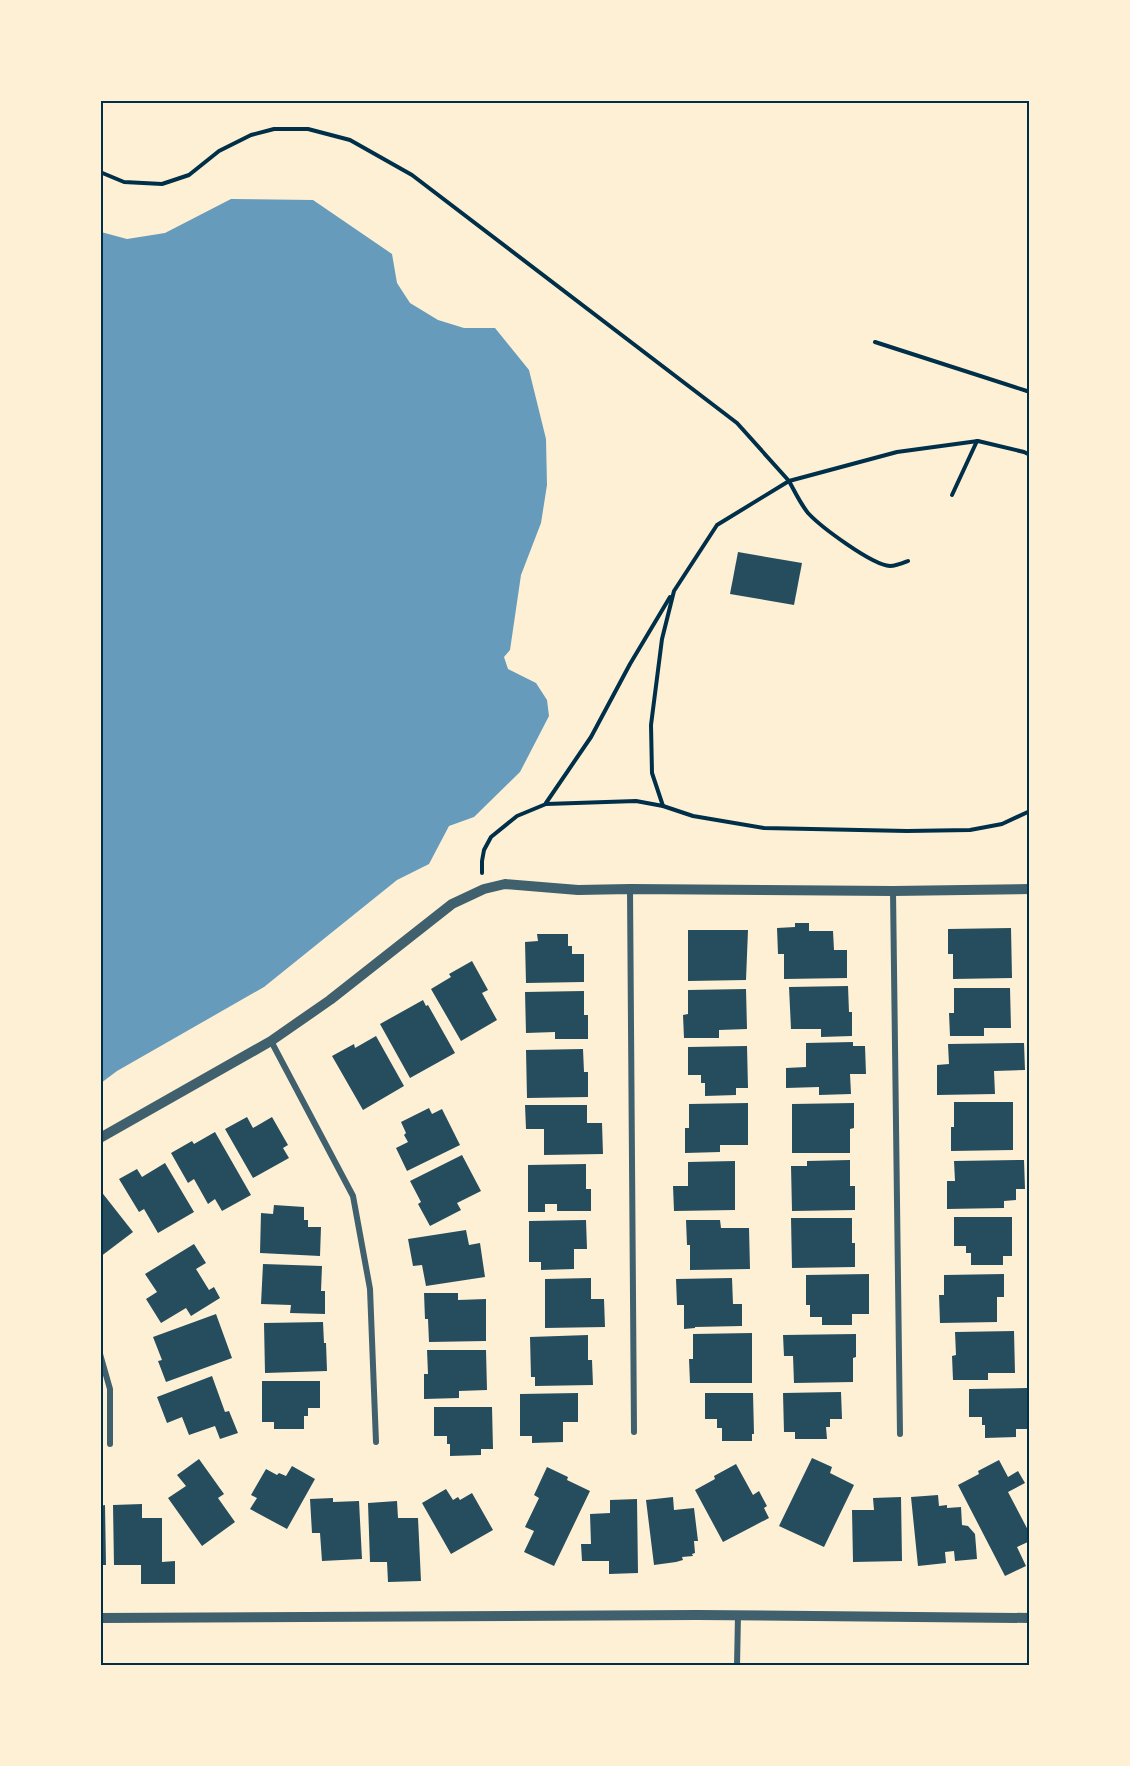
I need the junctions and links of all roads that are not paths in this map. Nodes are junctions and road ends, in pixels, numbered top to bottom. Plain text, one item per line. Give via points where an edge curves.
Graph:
1 (630, 889) junction
2 (1029, 889) edge
3 (893, 891) junction
4 (271, 1041) junction
5 (100, 1138) edge
6 (100, 1354) edge
7 (634, 1432) dead end
8 (900, 1434) dead end
9 (376, 1442) dead end
10 (110, 1444) dead end
11 (738, 1615) junction
12 (100, 1618) edge
13 (1029, 1618) edge
14 (737, 1665) edge

1 - 3 street
1 - 4 street via 578,890 505,884 484,889 452,904
1 - 7 street
2 - 3 street
3 - 8 street
4 - 5 street
4 - 9 street via 353,1196 370,1289
6 - 10 street via 110,1389
11 - 12 street
11 - 13 street
11 - 14 street

